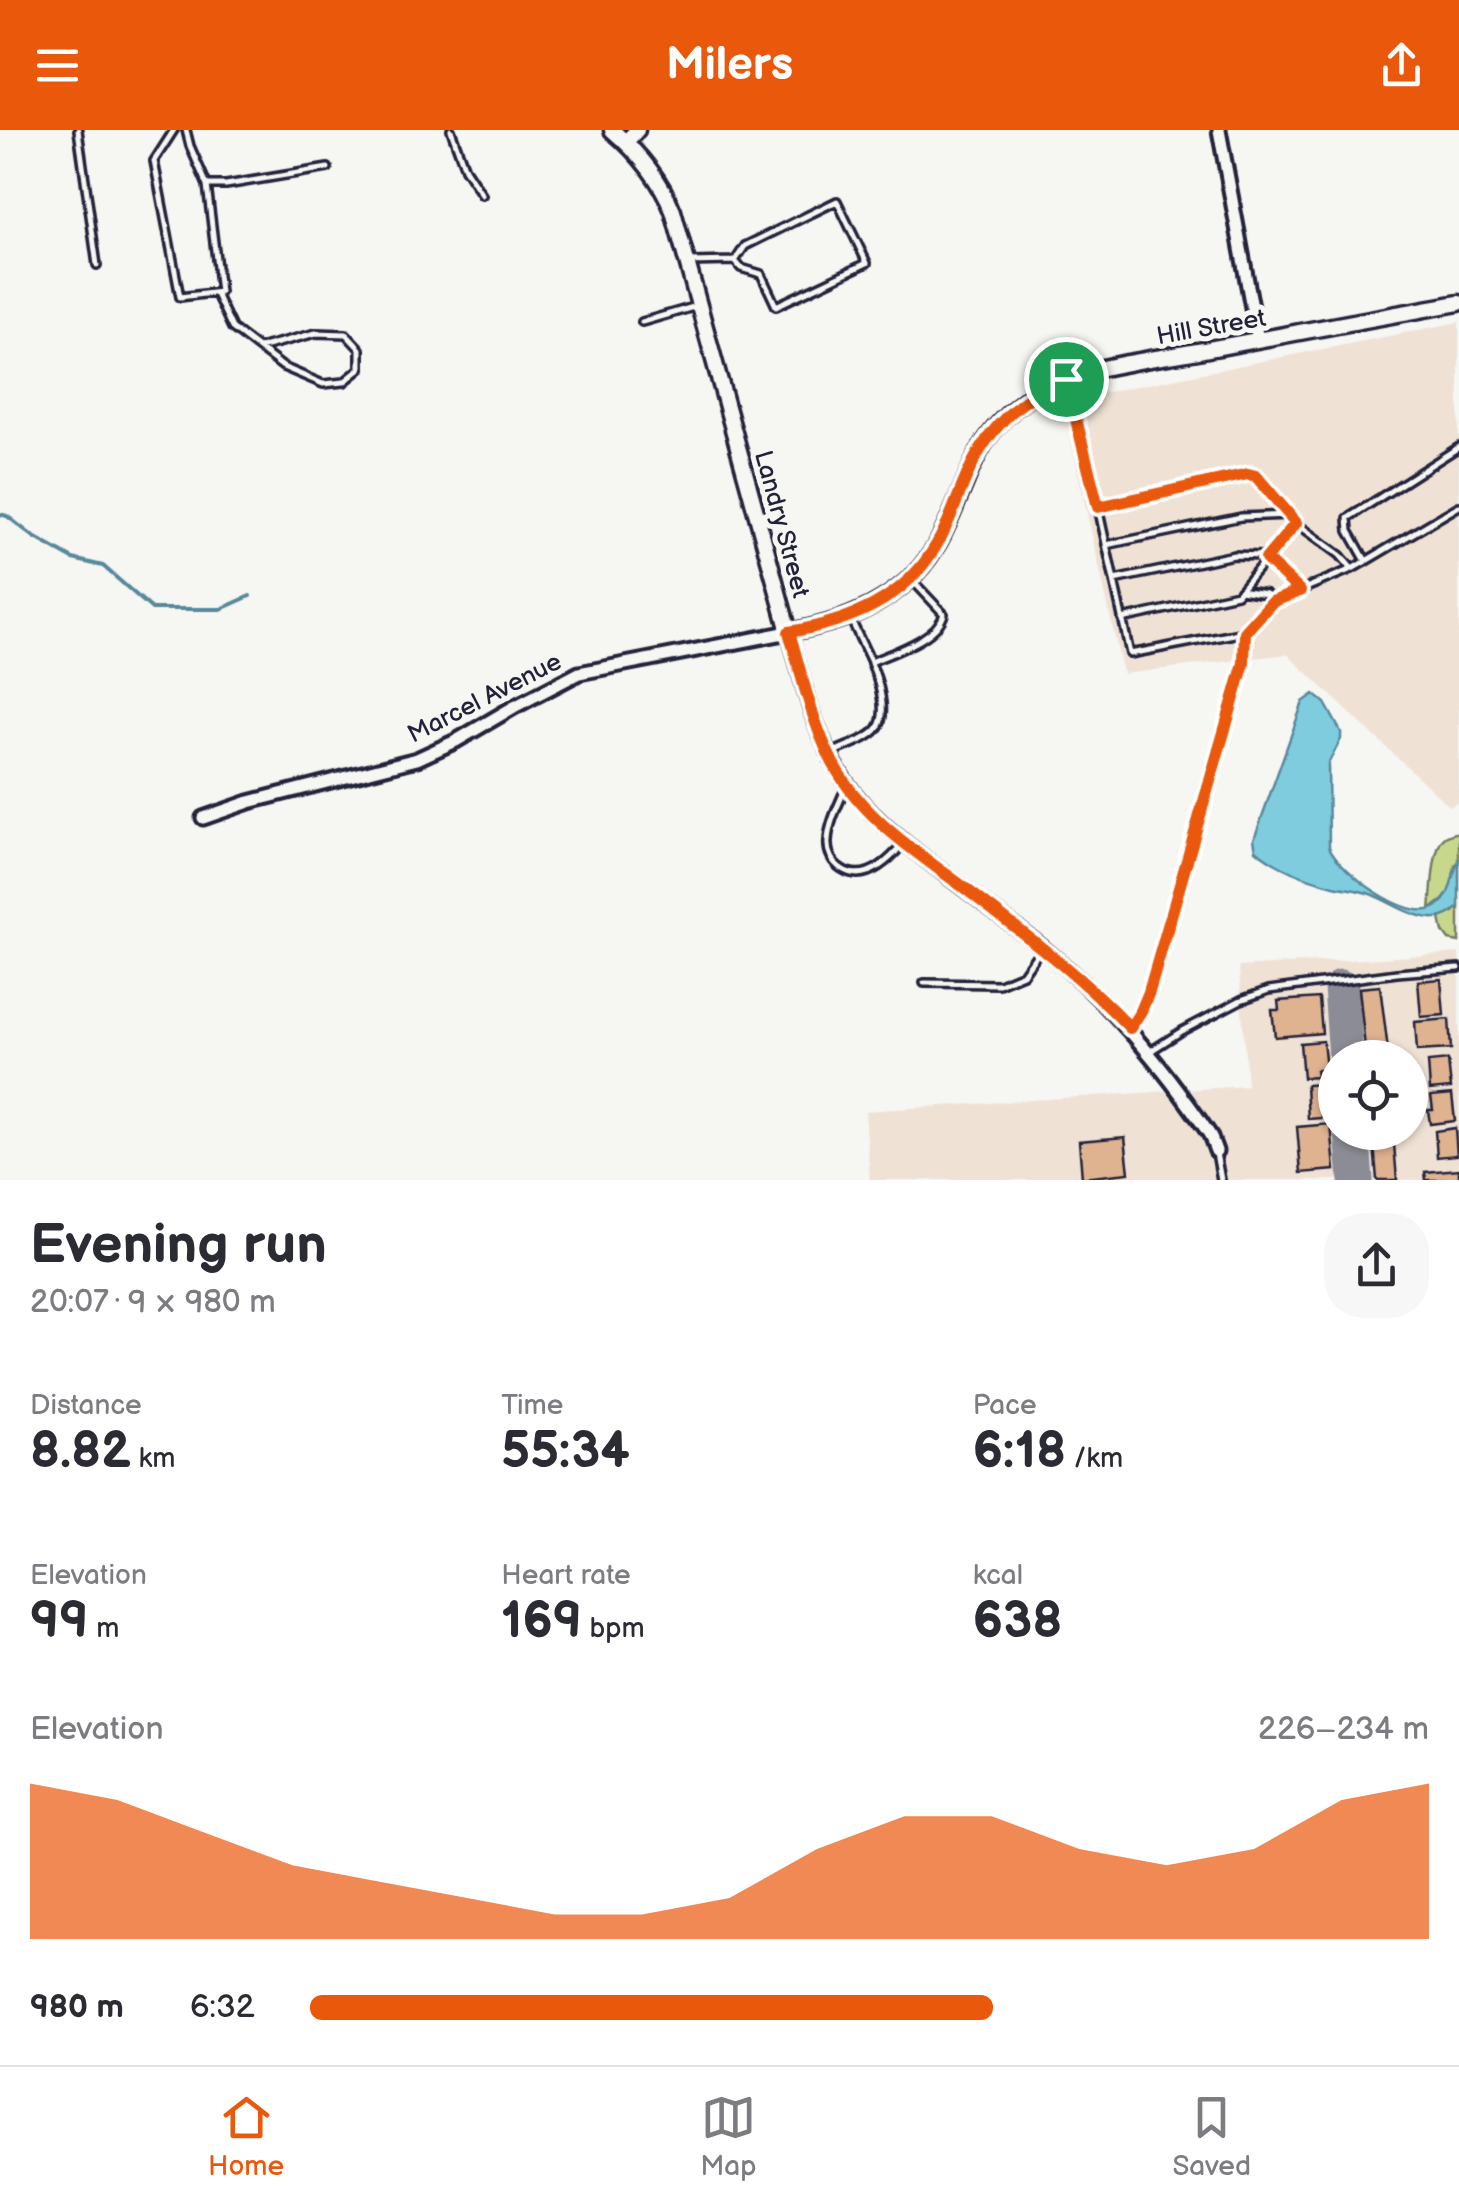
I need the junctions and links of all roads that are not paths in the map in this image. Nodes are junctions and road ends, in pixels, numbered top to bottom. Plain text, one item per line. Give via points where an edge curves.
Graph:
1 (78, 130) edge
2 (174, 130) edge
3 (186, 130) edge
4 (451, 130) edge
5 (612, 130) edge
6 (1218, 130) edge
7 (631, 136) edge
8 (328, 168) dead end
9 (206, 185) junction
10 (482, 194) dead end
11 (735, 261) junction
12 (688, 262) junction
13 (98, 265) dead end
14 (216, 292) junction
15 (1459, 303) edge
16 (700, 305) junction
17 (642, 322) dead end
18 (1258, 340) junction
19 (258, 348) junction
20 (1066, 379) junction
21 (1459, 447) edge
22 (1459, 506) edge
23 (1098, 507) junction
24 (1289, 515) junction
25 (1296, 523) junction
26 (1106, 545) junction
27 (1266, 559) junction
28 (1366, 562) junction
29 (1352, 570) junction
30 (910, 578) junction
31 (1114, 580) junction
32 (1240, 590) junction
33 (1300, 591) junction
34 (1272, 602) junction
35 (850, 618) junction
36 (1122, 619) junction
37 (789, 632) junction
38 (1245, 632) junction
39 (871, 662) junction
40 (830, 754) junction
41 (847, 784) junction
42 (203, 818) dead end
43 (904, 843) junction
44 (1042, 948) junction
45 (1459, 968) edge
46 (924, 983) dead end
47 (1130, 1028) junction
48 (1149, 1052) junction
49 (1216, 1151) joint
50 (1221, 1180) edge

1 - 13 lane
2 - 14 lane via 154,161 180,297
3 - 9 lane
4 - 10 lane
5 - 7 street, Landry Street
6 - 18 street
7 - 12 street, Landry Street via 663,189
8 - 9 lane
9 - 14 lane
11 - 11 lane via 745,246 837,200 866,263 776,306 762,274
11 - 12 lane
12 - 16 street, Landry Street
14 - 19 lane via 232,328
15 - 18 street, Hill Street
16 - 17 lane
16 - 37 street, Landry Street
18 - 20 street, Hill Street
19 - 19 lane via 346,334 360,350 360,369 344,382 323,384
20 - 23 lane
20 - 30 street, Hill Street via 996,426 976,455 936,547
21 - 28 lane via 1348,518
22 - 28 lane
23 - 24 lane via 1248,474
23 - 26 lane
24 - 25 lane
24 - 26 lane via 1240,517
25 - 27 lane
25 - 29 lane
26 - 31 lane
27 - 31 lane via 1234,554
27 - 32 lane
27 - 33 lane
28 - 29 lane
29 - 33 lane
30 - 35 street, Hill Street
30 - 39 lane via 944,614 942,623
31 - 36 lane
32 - 34 lane via 1266,594
32 - 36 lane
33 - 34 lane
34 - 38 lane
35 - 37 street, Hill Street
35 - 39 lane
36 - 38 lane via 1130,654
37 - 40 street, Landry Street
37 - 42 street, Marcel Avenue via 579,674 418,758
38 - 47 lane via 1244,663 1165,938
39 - 40 lane via 882,696 876,731
40 - 41 street, Landry Street
41 - 43 street, Landry Street
41 - 43 lane via 827,843 835,864 859,876 876,870
43 - 44 street, Landry Street
44 - 46 lane via 1023,974 999,984
44 - 47 street, Landry Street
45 - 48 lane via 1270,990
47 - 48 street, Landry Street
48 - 49 street, Landry Street
49 - 50 lane

